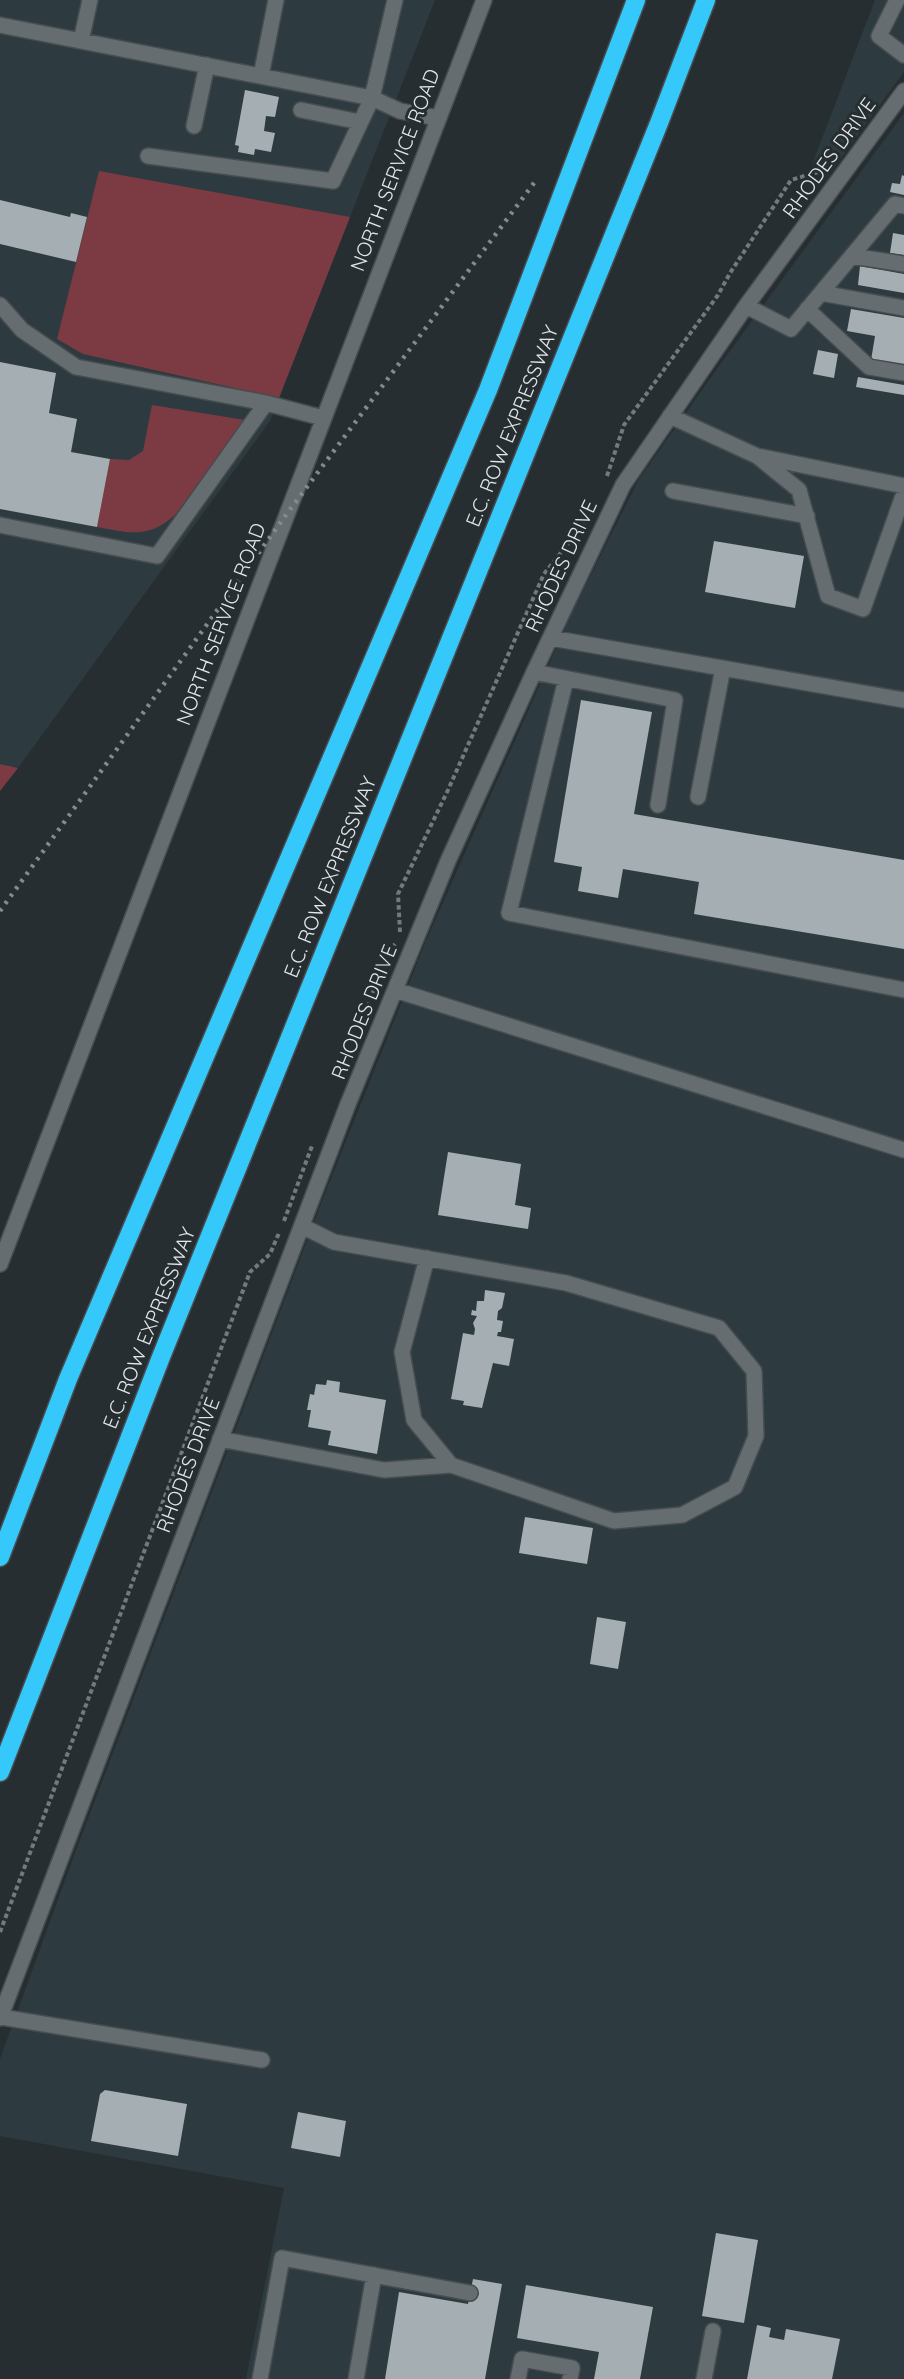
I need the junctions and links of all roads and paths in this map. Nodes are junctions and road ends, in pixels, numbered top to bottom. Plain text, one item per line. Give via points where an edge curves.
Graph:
1 (90, 0) edge
2 (276, 0) edge
3 (395, 0) edge
4 (483, 0) edge
5 (636, 0) edge
6 (706, 0) edge
7 (897, 0) edge
8 (0, 25) edge
9 (81, 41) junction
10 (904, 55) edge
11 (207, 66) junction
12 (261, 76) junction
13 (904, 91) edge
14 (372, 98) junction
15 (301, 110) dead end
16 (438, 118) junction
17 (360, 122) junction
18 (194, 126) dead end
19 (148, 156) dead end
20 (904, 206) edge
21 (852, 255) junction
22 (904, 264) edge
23 (821, 293) junction
24 (0, 305) edge
25 (746, 306) junction
26 (904, 308) edge
27 (807, 309) junction
28 (904, 373) edge
29 (266, 403) junction
30 (670, 416) junction
31 (323, 418) junction
32 (757, 456) junction
33 (904, 486) edge
34 (673, 491) dead end
35 (904, 493) edge
36 (807, 516) junction
37 (0, 525) edge
38 (551, 638) junction
39 (723, 668) junction
40 (534, 672) junction
41 (566, 679) junction
42 (904, 700) edge
43 (698, 797) dead end
44 (658, 805) dead end
45 (395, 990) junction
46 (904, 990) edge
47 (904, 1150) edge
48 (302, 1226) junction
49 (270, 1254) dead end
50 (427, 1258) junction
51 (0, 1264) edge
52 (220, 1439) junction
53 (451, 1465) junction
54 (0, 1557) edge
55 (0, 1772) edge
56 (0, 1932) edge
57 (0, 2018) edge
58 (262, 2060) dead end
59 (374, 2275) junction
60 (470, 2293) dead end
61 (713, 2331) dead end
62 (260, 2379) edge
63 (356, 2379) edge
64 (518, 2379) edge
65 (570, 2379) edge
66 (704, 2379) edge

1 - 9 street
2 - 12 street
3 - 14 street
4 - 16 street, NORTH SERVICE ROAD
5 - 54 highway, E.C. ROW EXPRESSWAY via 488,390 68,1379
6 - 55 highway, E.C. ROW EXPRESSWAY via 161,1357
7 - 10 street via 879,36
8 - 9 street
9 - 11 street
11 - 12 street
11 - 18 street
12 - 14 street
13 - 25 street, RHODES DRIVE
14 - 16 street via 400,111
14 - 17 street
15 - 17 street
16 - 31 street, NORTH SERVICE ROAD
17 - 19 street via 333,181
20 - 21 street via 896,204
21 - 22 street
21 - 23 street
23 - 26 street
23 - 27 street
24 - 29 street via 22,330 76,367
25 - 27 street via 791,328
25 - 30 street, RHODES DRIVE
27 - 28 street via 869,367
29 - 31 street
29 - 37 street via 157,556
30 - 32 street
30 - 38 street, RHODES DRIVE via 623,485
31 - 51 street, NORTH SERVICE ROAD
32 - 33 street
32 - 36 street via 799,490
34 - 36 street
35 - 36 street via 863,609 828,596
38 - 39 street
38 - 40 street, RHODES DRIVE
39 - 42 street
39 - 43 street
40 - 41 street
40 - 45 street, RHODES DRIVE via 448,861
41 - 44 street via 675,700
41 - 46 street via 509,913
45 - 47 street
45 - 48 street, RHODES DRIVE
48 - 50 street via 334,1242
48 - 52 street, RHODES DRIVE
49 - 56 path via 250,1272
50 - 53 street via 402,1352 414,1420
50 - 53 street via 567,1283 718,1328 754,1371 756,1437 735,1487 682,1515 615,1521
52 - 53 street via 384,1470
52 - 57 street, RHODES DRIVE
57 - 58 street
59 - 60 street
59 - 62 street via 282,2258
59 - 63 street
61 - 66 street
64 - 65 street via 522,2359 572,2368

